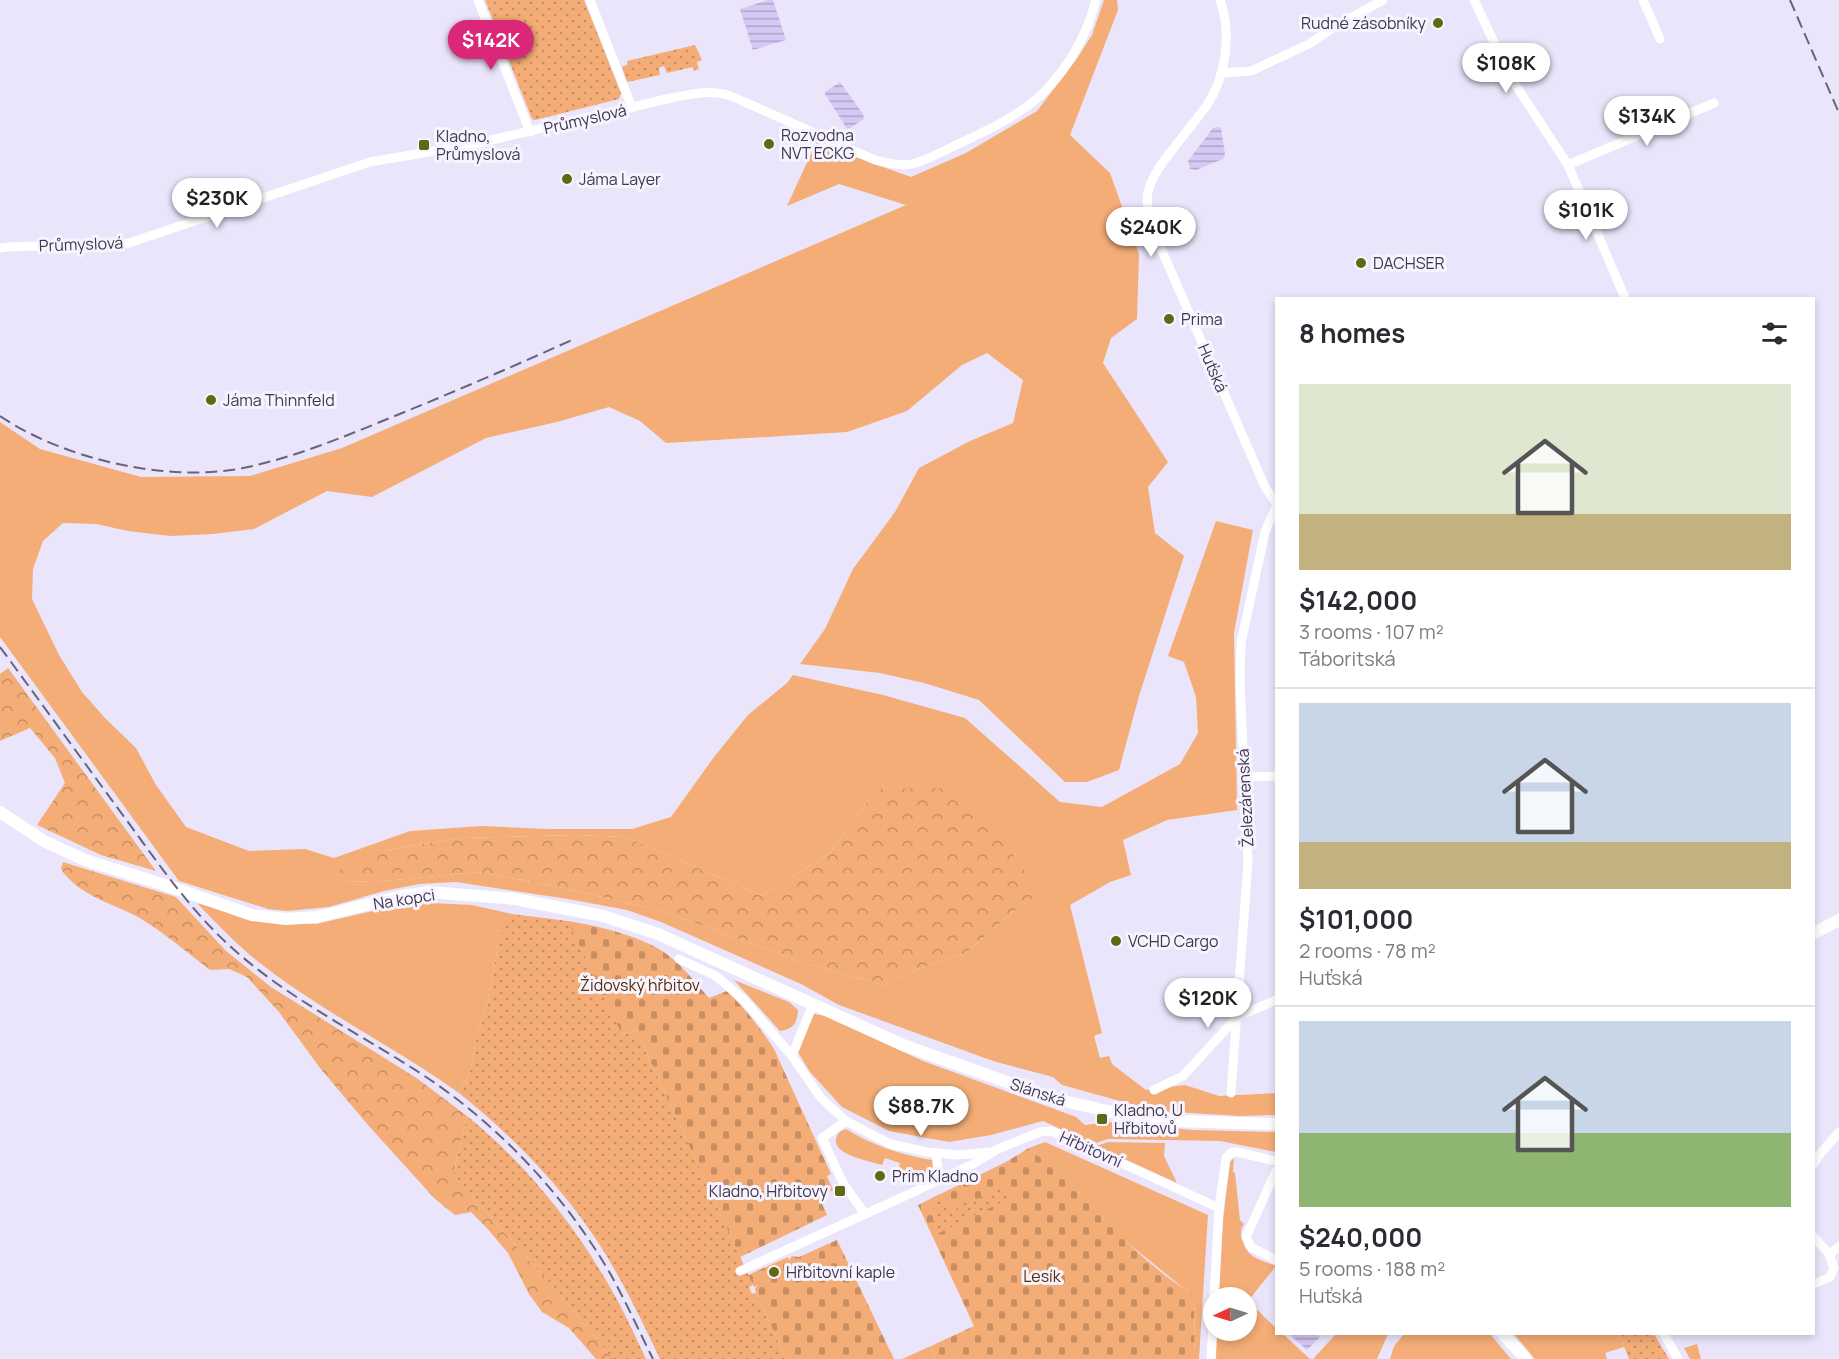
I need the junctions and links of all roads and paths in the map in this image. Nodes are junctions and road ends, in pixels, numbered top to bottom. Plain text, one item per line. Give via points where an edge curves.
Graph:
1 (478, 0) edge
2 (590, 0) edge
3 (1096, 0) edge
4 (1220, 0) edge
5 (1383, 0) edge
6 (1474, 0) edge
7 (1643, 0) edge
8 (1660, 39) dead end
9 (1221, 73) junction
10 (1714, 103) dead end
11 (632, 108) junction
12 (530, 132) junction
13 (1568, 165) junction
14 (0, 248) edge
15 (1624, 297) edge
16 (1275, 503) edge
17 (1275, 507) edge
18 (1275, 776) edge
19 (1245, 777) junction
20 (0, 812) edge
21 (1839, 920) edge
22 (1815, 932) edge
23 (678, 959) dead end
24 (1275, 1000) edge
25 (813, 1004) junction
26 (1237, 1017) junction
27 (792, 1056) junction
28 (1154, 1090) dead end
29 (1231, 1093) dead end
30 (846, 1122) junction
31 (1275, 1124) edge
32 (1839, 1132) edge
33 (998, 1149) junction
34 (936, 1154) junction
35 (1275, 1161) edge
36 (1815, 1162) edge
37 (1275, 1173) edge
38 (933, 1182) junction
39 (1219, 1208) junction
40 (865, 1214) junction
41 (1815, 1239) edge
42 (1839, 1247) edge
43 (1829, 1254) junction
44 (1275, 1259) edge
45 (740, 1271) dead end
46 (1815, 1284) edge
47 (1215, 1287) edge
48 (1505, 1335) edge
49 (1667, 1335) edge
50 (1212, 1341) edge
51 (1211, 1359) edge
52 (1526, 1359) edge
53 (1678, 1359) edge

1 - 12 street
2 - 11 street
3 - 11 street, Průmyslová via 1082,38 1041,95 1008,118 915,163 875,160 720,93 699,93
4 - 9 street, Huťská via 1227,49
5 - 9 street via 1309,44 1251,71
6 - 13 street via 1511,78
7 - 8 street
9 - 16 street, Huťská via 1208,104 1155,175 1148,195 1148,211 1219,383
10 - 13 street
11 - 12 street, Průmyslová
12 - 14 street, Průmyslová via 370,162 129,243
13 - 15 street
17 - 19 street, Železárenská via 1265,532 1241,644
18 - 19 street
19 - 26 street, Železárenská via 1248,862
20 - 25 main road, Na kopci via 44,841 84,860 252,915 317,917 429,892 515,899 603,916 658,934
21 - 22 main road
23 - 27 street via 716,976 744,1000
24 - 26 street
25 - 27 street
25 - 31 main road, Slánská via 903,1046 1055,1099 1134,1117
26 - 28 street via 1183,1076
26 - 29 street, Železárenská
27 - 30 street via 821,1098
30 - 34 street via 890,1144
30 - 40 street via 822,1138 843,1183
32 - 36 street
33 - 34 street
33 - 38 street, Hřbitovní
33 - 39 street, Hřbitovní via 1040,1132 1054,1132
34 - 38 street via 938,1172
35 - 39 street via 1232,1152 1226,1158
37 - 44 street via 1246,1238 1251,1247
38 - 40 street, Hřbitovní
39 - 47 street
40 - 45 street, Hřbitovní
41 - 43 street
42 - 43 street
43 - 46 street via 1833,1273
48 - 52 main road
49 - 53 street
50 - 51 street

